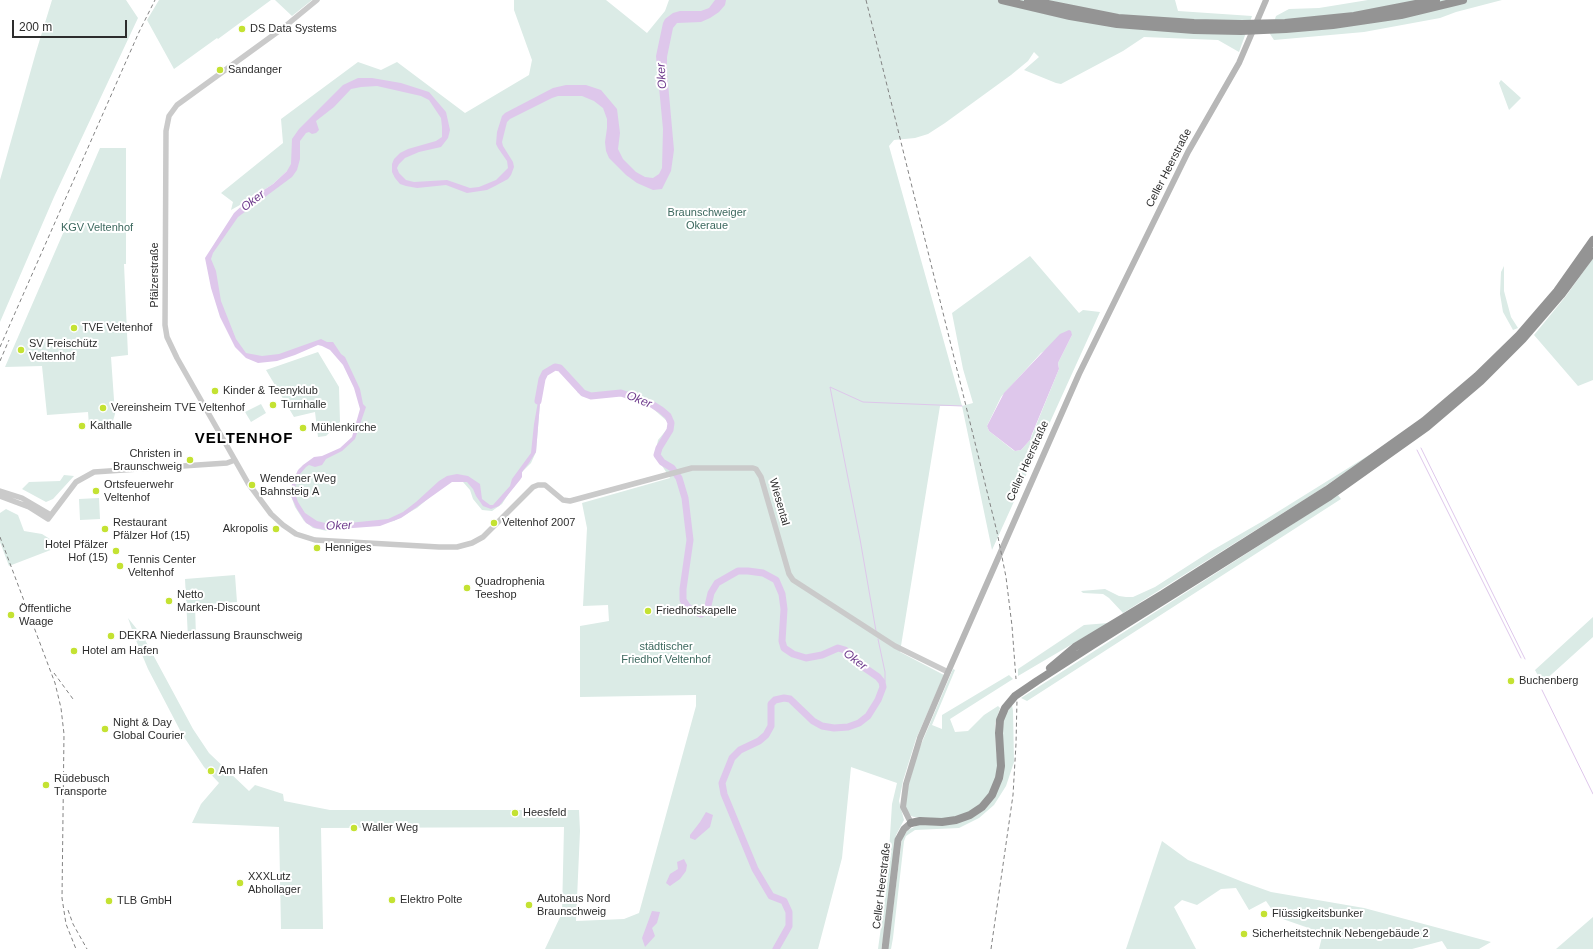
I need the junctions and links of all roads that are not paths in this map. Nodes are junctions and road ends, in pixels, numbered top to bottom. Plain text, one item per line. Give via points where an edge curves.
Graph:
1 (318, 0) edge
2 (1002, 0) edge
3 (1028, 0) edge
4 (1266, 0) edge
5 (1419, 0) edge
6 (1460, 1) edge
7 (1435, 3) edge
8 (1376, 12) junction
9 (1070, 13) junction
10 (1270, 27) junction
11 (1593, 240) edge
12 (1593, 252) edge
13 (235, 460) junction
14 (545, 485) joint
15 (0, 491) edge
16 (0, 496) edge
17 (49, 517) junction
18 (948, 672) junction
19 (1037, 681) junction
20 (911, 823) junction
21 (885, 949) edge

1 - 13 street, Pfälzerstraße via 177,105 166,124 166,337
2 - 9 highway
3 - 9 highway
4 - 18 main road, Celler Heerstraße via 1239,63 1188,152 1079,374
5 - 8 highway
6 - 7 highway
7 - 8 highway
7 - 10 highway via 1401,15 1333,25
8 - 10 highway
9 - 10 highway via 1151,28
11 - 19 highway via 1557,291 1519,335 1477,376 1424,421 1308,503 1070,650
12 - 19 highway via 1561,295 1523,339 1481,381 1426,427 1317,504
13 - 14 street, Pfälzerstraße via 266,509 300,536 321,541 457,547 477,540 494,527 533,487
13 - 17 street via 227,463 94,472 76,482
14 - 18 street, Wiesental via 563,500 570,501 684,470 748,467 756,469 761,477 789,574 793,580 895,646
15 - 17 street via 22,498
16 - 17 street
18 - 20 main road, Celler Heerstraße via 920,738 906,784 903,807
19 - 20 highway via 1015,696 1003,711 999,729 1000,774 994,791 985,804 970,815 956,820
20 - 21 main road, Celler Heerstraße via 898,840

